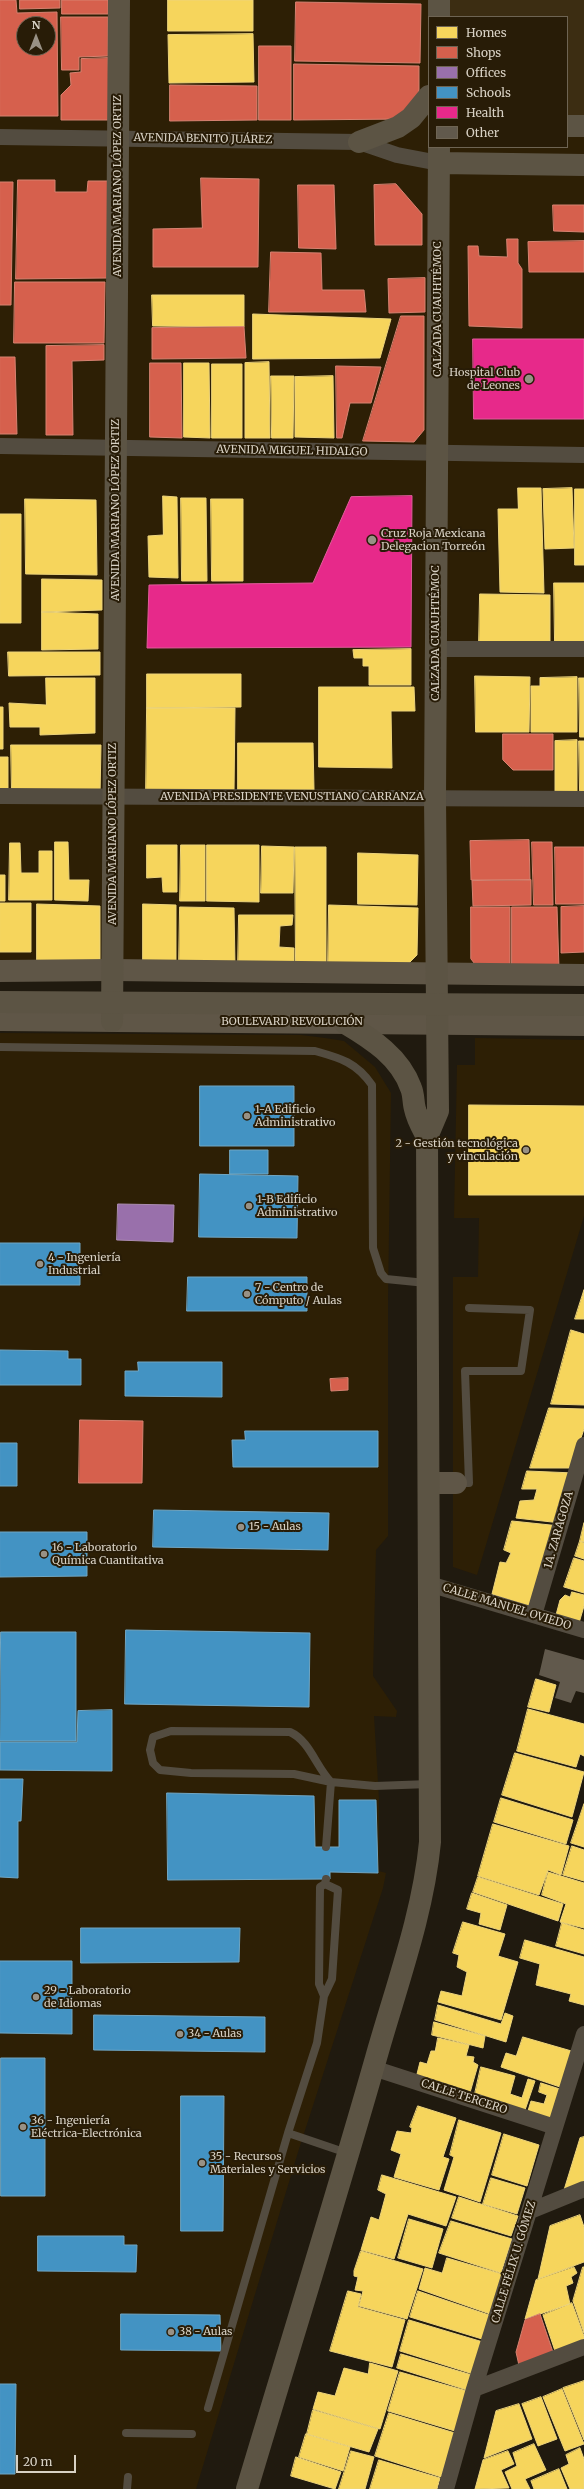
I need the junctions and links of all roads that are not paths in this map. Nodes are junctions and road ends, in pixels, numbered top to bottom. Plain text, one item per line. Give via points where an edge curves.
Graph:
1 (119, 0) edge
2 (439, 0) edge
3 (439, 16) edge
4 (428, 97) edge
5 (568, 126) edge
6 (584, 126) edge
7 (0, 137) edge
8 (118, 138) junction
9 (359, 142) junction
10 (439, 155) edge
11 (584, 165) edge
12 (0, 446) edge
13 (116, 447) junction
14 (437, 454) junction
15 (584, 455) edge
16 (436, 649) junction
17 (584, 649) edge
18 (0, 796) edge
19 (114, 797) junction
20 (435, 798) junction
21 (584, 799) edge
22 (112, 970) junction
23 (0, 971) edge
24 (438, 974) junction
25 (584, 975) edge
26 (0, 989) edge
27 (584, 991) edge
28 (0, 1002) edge
29 (584, 1005) edge
30 (0, 1020) edge
31 (112, 1021) junction
32 (345, 1023) junction
33 (439, 1023) junction
34 (584, 1025) edge
35 (0, 1047) edge
36 (427, 1137) junction
37 (428, 1283) junction
38 (470, 1308) dead end
39 (584, 1445) edge
40 (429, 1483) junction
41 (456, 1483) joint
42 (577, 1493) edge
43 (429, 1584) junction
44 (534, 1615) junction
45 (584, 1630) edge
46 (331, 1782) junction
47 (431, 1784) junction
48 (326, 1847) dead end
49 (324, 1996) junction
50 (584, 2034) edge
51 (373, 2068) junction
52 (555, 2127) junction
53 (288, 2132) junction
54 (350, 2154) junction
55 (584, 2189) edge
56 (530, 2211) junction
57 (584, 2347) edge
58 (474, 2389) junction
59 (208, 2408) dead end
60 (126, 2433) dead end
61 (192, 2434) dead end
62 (128, 2478) dead end
63 (127, 2489) edge
64 (248, 2489) edge
65 (446, 2489) edge

1 - 8 main road, AVENIDA MARIANO LÓPEZ ORTIZ
2 - 3 main road
4 - 9 main road, AVENIDA BENITO JUÁREZ via 410,118 398,127
5 - 6 main road
7 - 8 street, AVENIDA BENITO JUÁREZ
8 - 9 street, AVENIDA BENITO JUÁREZ
8 - 13 main road, AVENIDA MARIANO LÓPEZ ORTIZ
9 - 10 street, AVENIDA BENITO JUÁREZ via 397,155
10 - 11 main road, AVENIDA BENITO JUÁREZ
10 - 14 main road, CALZADA CUAUHTÉMOC
12 - 13 street, AVENIDA MIGUEL HIDALGO
13 - 14 street, AVENIDA MIGUEL HIDALGO
13 - 19 main road, AVENIDA MARIANO LÓPEZ ORTIZ
14 - 15 street, AVENIDA MIGUEL HIDALGO
14 - 16 main road, CALZADA CUAUHTÉMOC
16 - 17 street
16 - 20 main road, CALZADA CUAUHTÉMOC
18 - 19 street, AVENIDA PRESIDENTE VENUSTIANO CARRANZA
19 - 20 street, AVENIDA PRESIDENTE VENUSTIANO CARRANZA
19 - 22 main road, AVENIDA MARIANO LÓPEZ ORTIZ
20 - 21 street, AVENIDA PRESIDENTE VENUSTIANO CARRANZA
20 - 24 main road, CALZADA CUAUHTÉMOC
22 - 23 main road
22 - 24 main road
22 - 31 main road, AVENIDA MARIANO LÓPEZ ORTIZ
24 - 25 main road
24 - 33 main road, CALZADA CUAUHTÉMOC
26 - 27 main road
28 - 29 main road, BOULEVARD REVOLUCIÓN, bridge
30 - 31 main road, BOULEVARD REVOLUCIÓN
31 - 32 main road, BOULEVARD REVOLUCIÓN
32 - 33 main road, BOULEVARD REVOLUCIÓN
32 - 36 main road via 374,1040 391,1056 406,1076 412,1090 415,1110
33 - 34 main road, BOULEVARD REVOLUCIÓN
33 - 36 main road, CALZADA CUAUHTÉMOC via 438,1111
35 - 37 lane via 315,1051 341,1059 362,1070 372,1085 373,1248 381,1273 386,1279
36 - 37 main road
37 - 40 main road
38 - 41 lane via 530,1310 521,1371 465,1370 469,1483
39 - 42 street, 1A. ZARAGOZA
40 - 41 main road
40 - 43 main road
42 - 44 street, 1A. ZARAGOZA
43 - 44 street, CALLE MANUEL OVIEDO
43 - 47 main road
44 - 45 street, CALLE MANUEL OVIEDO
46 - 46 lane via 294,1774 191,1774 160,1770 153,1763 150,1750 153,1737 171,1731 290,1732 298,1735 321,1772
46 - 47 lane via 375,1786
46 - 48 lane
47 - 51 main road via 430,1842 419,1905
49 - 49 lane via 319,1984 320,1887 325,1881 338,1890 332,1979
49 - 53 lane via 317,2042
50 - 52 street, CALLE FÉLIX U. GÓMEZ
51 - 52 street, CALLE TERCERO
51 - 54 main road
52 - 56 street, CALLE FÉLIX U. GÓMEZ
53 - 54 lane
53 - 59 lane
54 - 64 main road via 308,2285
55 - 56 street
56 - 58 street, CALLE FÉLIX U. GÓMEZ
57 - 58 street
58 - 65 street, CALLE FÉLIX U. GÓMEZ
60 - 61 lane
62 - 63 lane

